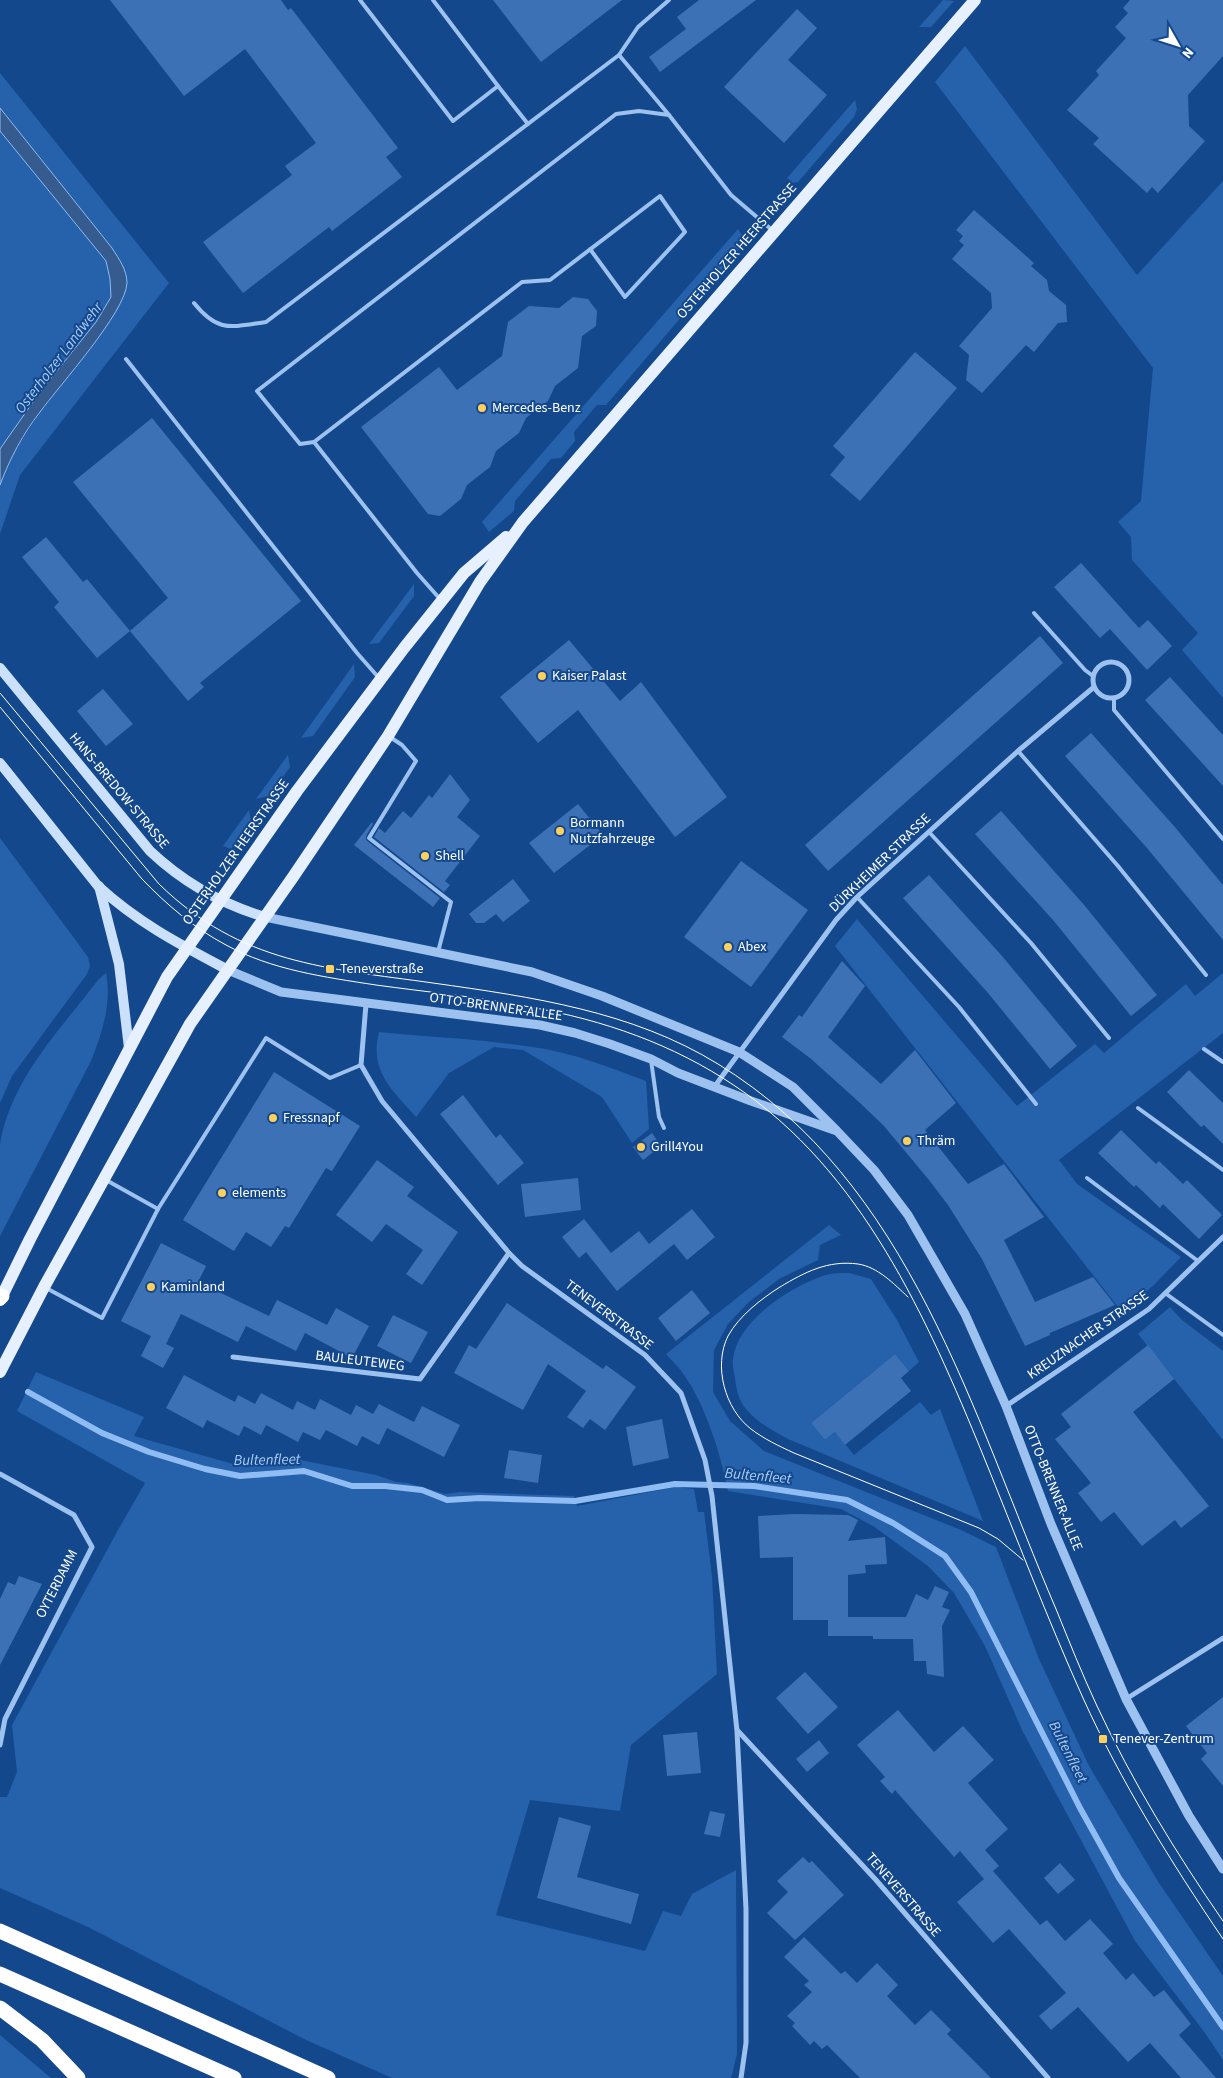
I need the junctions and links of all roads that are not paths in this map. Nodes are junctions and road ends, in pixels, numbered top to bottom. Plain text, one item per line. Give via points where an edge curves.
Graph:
1 (360, 0) edge
2 (433, 0) edge
3 (669, 0) edge
4 (974, 0) edge
5 (619, 55) junction
6 (498, 86) junction
7 (669, 116) junction
8 (528, 124) junction
9 (774, 232) junction
10 (590, 249) junction
11 (194, 302) dead end
12 (126, 359) dead end
13 (314, 442) junction
14 (523, 522) junction
15 (442, 600) junction
16 (1034, 613) dead end
17 (0, 668) edge
18 (1093, 676) junction
19 (380, 679) junction
20 (1094, 687) junction
21 (1114, 698) junction
22 (388, 736) junction
23 (1018, 751) junction
24 (0, 763) edge
25 (929, 832) junction
26 (1223, 839) edge
27 (98, 886) junction
28 (857, 897) junction
29 (219, 901) junction
30 (266, 917) junction
31 (186, 948) junction
32 (438, 952) junction
33 (228, 970) junction
34 (1206, 975) dead end
35 (366, 1004) junction
36 (1110, 1038) dead end
37 (129, 1048) junction
38 (1204, 1049) dead end
39 (739, 1052) junction
40 (651, 1059) junction
41 (1223, 1062) edge
42 (361, 1065) junction
43 (715, 1086) junction
44 (1036, 1104) dead end
45 (1138, 1108) dead end
46 (664, 1128) dead end
47 (837, 1131) junction
48 (1223, 1170) edge
49 (1087, 1178) dead end
50 (104, 1179) junction
51 (158, 1209) junction
52 (1223, 1237) edge
53 (509, 1253) junction
54 (1198, 1261) junction
55 (44, 1287) junction
56 (1166, 1293) junction
57 (1, 1298) edge
58 (1223, 1335) edge
59 (233, 1357) dead end
60 (0, 1372) edge
61 (1006, 1406) junction
62 (0, 1474) edge
63 (1223, 1638) edge
64 (1126, 1699) junction
65 (737, 1731) junction
66 (0, 1745) edge
67 (1223, 1869) edge
68 (0, 1931) edge
69 (0, 1974) edge
70 (0, 2008) edge
71 (78, 2078) edge
72 (234, 2078) edge
73 (328, 2078) edge
74 (741, 2078) edge
75 (1048, 2078) edge

1 - 6 lane via 453,121
2 - 6 lane
3 - 5 lane via 638,27
4 - 9 main road, OSTERHOLZER HEERSTRASSE
5 - 7 lane
5 - 8 lane
6 - 8 lane
7 - 9 lane via 731,195
7 - 13 lane via 639,111 616,114 257,391 300,444
8 - 11 lane via 266,322 228,328 205,317
9 - 14 main road, OSTERHOLZER HEERSTRASSE
10 - 10 lane via 660,196 685,232 625,297
10 - 13 lane via 550,280 522,282
12 - 19 lane
13 - 15 lane via 416,573
14 - 15 main road, OSTERHOLZER HEERSTRASSE via 464,573
14 - 22 main road, OSTERHOLZER HEERSTRASSE via 480,582
15 - 19 main road, OSTERHOLZER HEERSTRASSE
16 - 18 lane
17 - 29 main road, HANS-BREDOW-STRASSE via 150,851 170,870
18 - 20 street
18 - 21 street via 1099,666 1110,662 1120,664 1127,672 1128,683 1124,692
19 - 29 main road, OSTERHOLZER HEERSTRASSE
20 - 21 street via 1102,696
20 - 23 street, DÜRKHEIMER STRASSE
21 - 26 lane via 1114,710
22 - 30 main road, OSTERHOLZER HEERSTRASSE
22 - 32 lane via 402,745 416,761 369,838 451,902
23 - 25 street, DÜRKHEIMER STRASSE
23 - 34 lane via 1118,866
24 - 27 main road
25 - 28 street, DÜRKHEIMER STRASSE
25 - 36 lane via 1031,943
27 - 31 main road via 139,920
27 - 37 main road via 119,964
28 - 39 street, DÜRKHEIMER STRASSE via 836,920
28 - 44 lane via 958,1008
29 - 30 main road, HANS-BREDOW-STRASSE
29 - 31 main road, OSTERHOLZER HEERSTRASSE
30 - 32 street, OTTO-BRENNER-ALLEE
30 - 33 main road, OSTERHOLZER HEERSTRASSE
31 - 33 main road
31 - 37 main road, OSTERHOLZER HEERSTRASSE via 166,977
32 - 39 street, OTTO-BRENNER-ALLEE via 532,972
33 - 35 street, OTTO-BRENNER-ALLEE via 281,992
33 - 50 main road, OSTERHOLZER HEERSTRASSE via 190,1024
35 - 40 street, OTTO-BRENNER-ALLEE via 540,1025 575,1033
35 - 42 street
37 - 57 main road, OSTERHOLZER HEERSTRASSE
38 - 41 lane
39 - 43 street, DÜRKHEIMER STRASSE
39 - 47 street, OTTO-BRENNER-ALLEE via 793,1087
40 - 43 street, OTTO-BRENNER-ALLEE
40 - 46 lane via 659,1117
42 - 51 lane via 330,1078 266,1038
42 - 53 street, TENEVERSTRASSE via 382,1101
43 - 47 street, OTTO-BRENNER-ALLEE
45 - 48 lane
47 - 61 street, OTTO-BRENNER-ALLEE via 874,1170 908,1215 964,1314
49 - 54 lane
50 - 51 lane
50 - 55 main road, OSTERHOLZER HEERSTRASSE
51 - 55 lane via 102,1318
52 - 54 street, KREUZNACHER STRASSE
53 - 59 street, BAULEUTEWEG via 420,1379
53 - 65 street, TENEVERSTRASSE via 522,1266 645,1354 680,1393 705,1460 712,1496
54 - 56 street, KREUZNACHER STRASSE
55 - 60 main road
56 - 58 lane
56 - 61 street, KREUZNACHER STRASSE
61 - 64 street, OTTO-BRENNER-ALLEE via 1051,1524
62 - 66 street, OYTERDAMM via 74,1515 92,1547 4,1719
63 - 64 street
64 - 67 street, OTTO-BRENNER-ALLEE via 1189,1816
65 - 74 street, TENEVERSTRASSE via 746,1919 746,2043
65 - 75 street, TENEVERSTRASSE via 876,1880
68 - 73 highway
69 - 72 highway
70 - 71 highway via 42,2040

